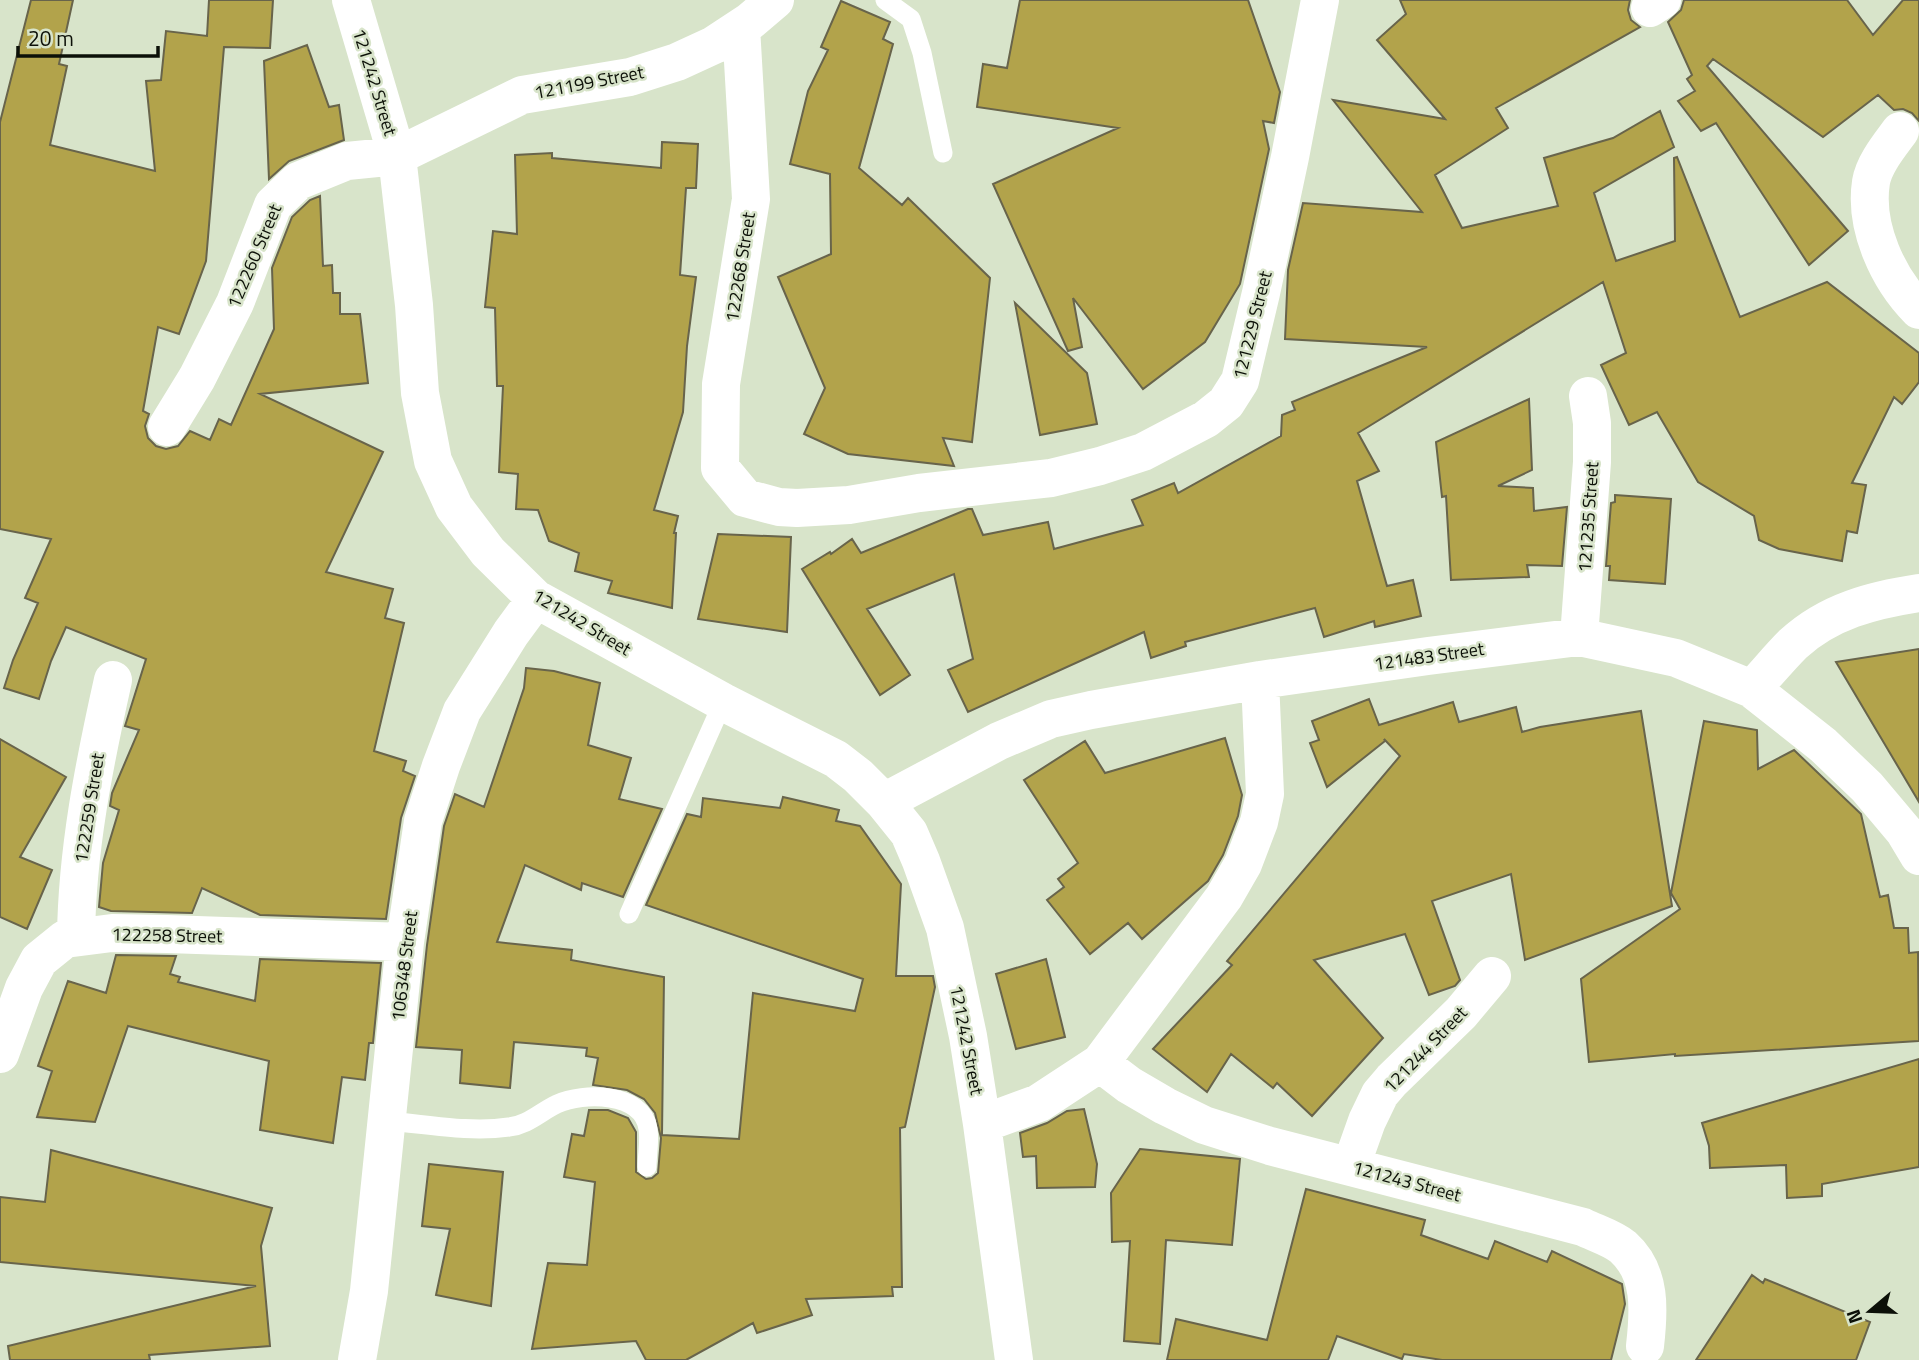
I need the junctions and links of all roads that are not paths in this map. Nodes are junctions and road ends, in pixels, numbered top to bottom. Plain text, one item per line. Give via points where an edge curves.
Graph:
1 (351, 0) edge
2 (775, 0) edge
3 (885, 0) edge
4 (1320, 0) edge
5 (741, 27) junction
6 (1900, 131) dead end
7 (943, 153) dead end
8 (397, 156) junction
9 (1919, 310) edge
10 (1588, 396) dead end
11 (167, 427) dead end
12 (745, 498) joint
13 (1919, 593) edge
14 (537, 599) junction
15 (1579, 637) junction
16 (113, 680) dead end
17 (1260, 680) junction
18 (1752, 689) junction
19 (723, 702) junction
20 (884, 802) junction
21 (1919, 856) edge
22 (629, 914) dead end
23 (76, 937) junction
24 (405, 942) junction
25 (1492, 976) dead end
26 (0, 1054) edge
27 (1100, 1063) junction
28 (387, 1121) junction
29 (982, 1124) junction
30 (1351, 1166) junction
31 (647, 1167) dead end
32 (1646, 1346) dead end
33 (357, 1360) edge
34 (1014, 1360) edge

1 - 8 street, 121242 Street
2 - 5 street, 121199 Street
3 - 7 lane via 911,19
4 - 12 street, 121229 Street via 1261,293 1240,382 1226,403 1206,419 1143,452 1051,478 849,505 779,507
5 - 8 street, 121199 Street via 677,62 630,77 522,95
5 - 12 street, 122268 Street via 751,199 721,384 720,467
6 - 9 street via 1871,180 1870,201 1881,251
8 - 11 street, 122260 Street via 347,161 326,169 298,181 273,205 235,303
8 - 14 street, 121242 Street via 420,393 433,461 454,507 488,552
10 - 15 street, 121235 Street via 1592,462
13 - 18 street via 1878,599 1829,618 1794,643
14 - 19 street, 121242 Street
14 - 24 street, 106348 Street via 468,701 441,766 423,821
15 - 17 street, 121483 Street
15 - 18 street, 121483 Street via 1676,658
16 - 23 street, 122259 Street via 79,863
17 - 20 street, 121483 Street via 1051,719
17 - 27 street via 1265,794 1243,864 1224,897
18 - 21 street, 121483 Street via 1867,787
19 - 20 street, 121242 Street via 836,759
19 - 22 lane
20 - 29 street, 121242 Street via 909,833 945,928
23 - 24 street, 122258 Street via 167,933
23 - 26 street, 122258 Street via 65,939 39,960
24 - 28 street, 106348 Street
25 - 30 street, 121244 Street via 1380,1094
27 - 29 street via 1039,1103
27 - 30 street, 121243 Street via 1129,1085 1204,1125
28 - 31 lane via 508,1127 525,1124 559,1103 578,1098 623,1101 641,1112 649,1128
28 - 33 street, 106348 Street
29 - 34 street, 121242 Street
30 - 32 street, 121243 Street via 1583,1227 1622,1247 1642,1271 1650,1308

